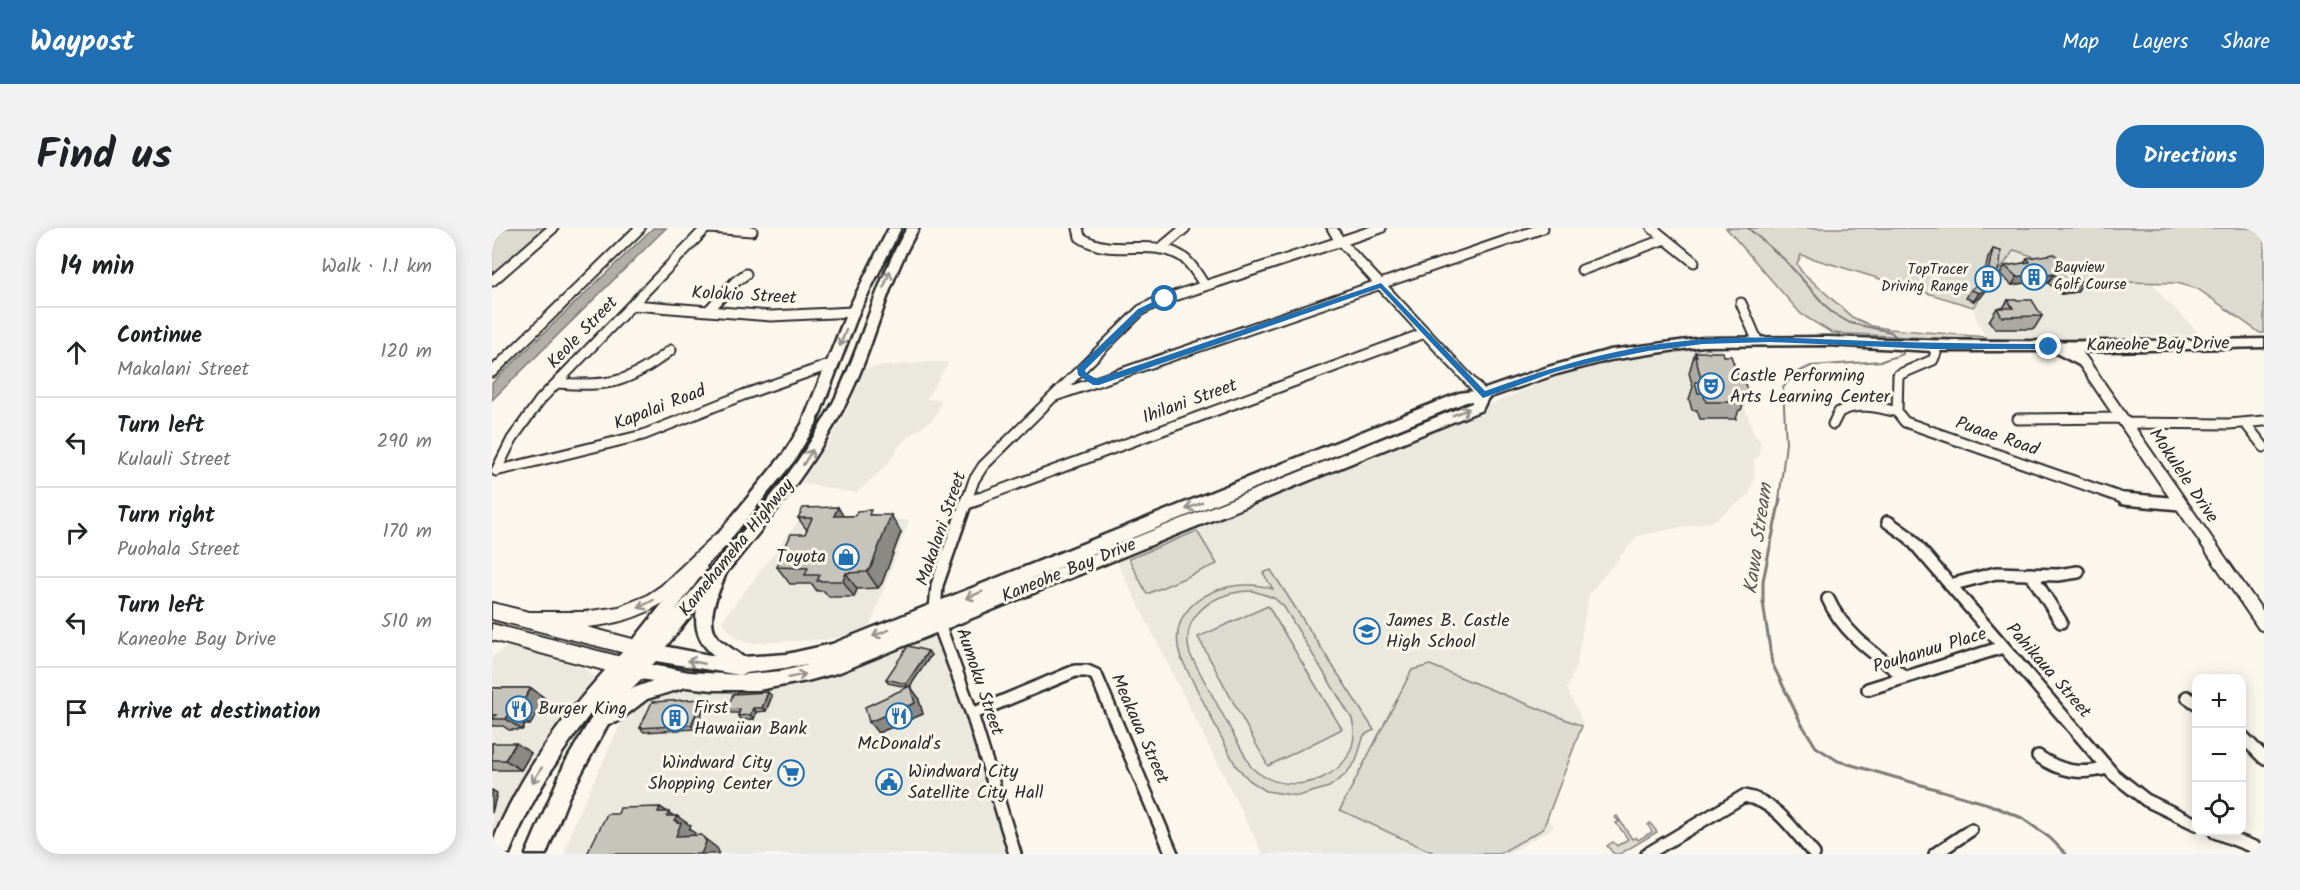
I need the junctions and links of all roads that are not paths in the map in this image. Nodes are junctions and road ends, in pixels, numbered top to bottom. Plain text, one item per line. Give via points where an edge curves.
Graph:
1 (553, 228) edge
2 (640, 228) edge
3 (707, 228) edge
4 (1078, 228) edge
5 (1185, 228) edge
6 (1332, 228) edge
7 (1381, 228) edge
8 (1543, 228) edge
9 (1652, 228) edge
10 (752, 231) dead end
11 (892, 232) edge
12 (910, 234) edge
13 (1665, 239) junction
14 (1341, 241) junction
15 (1160, 249) junction
16 (1695, 262) dead end
17 (1582, 270) dead end
18 (746, 274) dead end
19 (492, 281) edge
20 (1381, 285) junction
21 (1205, 286) junction
22 (1741, 303) dead end
23 (633, 305) junction
24 (708, 311) junction
25 (853, 312) junction
26 (1425, 333) junction
27 (1757, 340) junction
28 (2264, 343) edge
29 (1932, 346) junction
30 (2049, 347) junction
31 (2073, 347) junction
32 (671, 350) dead end
33 (2083, 362) junction
34 (856, 363) junction
35 (832, 364) junction
36 (1080, 370) junction
37 (492, 372) edge
38 (557, 383) junction
39 (1096, 383) junction
40 (1483, 395) junction
41 (1052, 398) junction
42 (1897, 412) junction
43 (2018, 419) dead end
44 (2124, 421) junction
45 (2264, 421) edge
46 (2245, 423) junction
47 (1833, 424) dead end
48 (2264, 447) edge
49 (496, 471) joint
50 (967, 502) junction
51 (2180, 504) junction
52 (739, 517) junction
53 (762, 521) junction
54 (1888, 522) dead end
55 (722, 539) junction
56 (2079, 572) dead end
57 (718, 573) junction
58 (2031, 574) junction
59 (1950, 585) junction
60 (1828, 599) dead end
61 (492, 612) edge
62 (937, 618) junction
63 (530, 620) junction
64 (2061, 622) dead end
65 (2264, 626) edge
66 (492, 632) edge
67 (2003, 647) junction
68 (645, 650) junction
69 (564, 652) junction
70 (740, 667) junction
71 (629, 668) junction
72 (1905, 677) junction
73 (685, 681) junction
74 (1868, 689) dead end
75 (583, 706) junction
76 (972, 714) junction
77 (596, 729) junction
78 (2246, 741) edge
79 (2038, 756) dead end
80 (2264, 758) edge
81 (2108, 768) junction
82 (2192, 822) edge
83 (1971, 830) dead end
84 (2228, 836) edge
85 (2264, 851) edge
86 (499, 854) edge
87 (536, 854) edge
88 (1016, 854) edge
89 (1172, 854) edge
90 (1647, 854) edge
91 (1814, 854) edge
92 (1935, 854) edge

1 - 19 street
2 - 37 street
3 - 10 street
3 - 23 street, Keole Street
4 - 15 street via 1080,237 1093,246
5 - 15 street
6 - 14 street
7 - 14 street, Makalani Street
8 - 20 street
9 - 13 street
11 - 12 main road
11 - 25 main road, Kamehameha Highway
34 -> 12 main road, Kamehameha Highway via 888,276
13 - 16 street
13 - 17 street
14 - 20 street
14 - 21 street, Makalani Street
15 - 21 street via 1183,257
18 - 24 street
20 - 26 street
20 - 39 street
21 - 36 street, Makalani Street via 1146,307
22 - 27 street
23 - 24 street, Kolokio Street
23 - 38 street, Keole Street
24 - 25 street, Kolokio Street via 778,316
25 -> 35 main road, Kamehameha Highway
26 - 40 street
26 - 50 street, Ihilani Street
27 - 29 main road, Kaneohe Bay Drive
27 - 40 main road, Kaneohe Bay Drive via 1681,344 1616,354 1553,370
28 - 31 main road, Kaneohe Bay Drive
29 - 30 main road, Kaneohe Bay Drive
29 - 42 street via 1936,353 1933,360 1899,373
30 - 31 main road, Kaneohe Bay Drive
30 - 33 main road
31 - 33 street, Mokulele Drive
32 - 38 street via 644,372 622,382 599,386
33 - 44 street, Mokulele Drive
34 - 35 main road
53 -> 34 main road, Kamehameha Highway via 808,458 839,404
35 - 49 street, Kapalai Road via 643,435
35 - 52 main road, Kamehameha Highway via 809,424 792,452
36 - 39 street
36 - 41 street, Makalani Street
38 - 49 street, Keole Street via 518,429
39 - 41 street
40 - 62 main road, Kaneohe Bay Drive via 1464,397 1385,436
41 - 50 street, Makalani Street via 983,466
42 - 47 street via 1852,406 1839,412
42 - 51 street, Puaae Road via 1908,423 2123,498 2145,504
43 - 44 street
44 - 46 street
44 - 51 street, Mokulele Drive
45 - 46 street
46 - 48 street
50 - 62 street, Makalani Street via 937,585
51 - 65 street, Mokulele Drive
52 - 53 main road
52 - 55 main road, Kamehameha Highway
53 - 57 main road, Kamehameha Highway
54 - 59 street, Pahikaua Street via 1909,537
55 -> 63 highway via 675,585 640,608 594,620
55 - 68 main road, Kamehameha Highway
56 - 58 street
57 - 68 main road, Kamehameha Highway
57 - 70 main road via 705,605 705,629 712,642
58 - 59 street via 1996,573
58 - 64 street
59 - 67 street, Pahikaua Street
60 - 72 street via 1839,618
61 - 63 highway
62 -> 70 main road, Kaneohe Bay Drive via 817,656
73 -> 62 main road, Kaneohe Bay Drive via 740,684 796,676 852,660
62 - 76 street, Aumoku Street
63 - 68 highway
66 - 69 highway
67 - 72 street, Pouhanuu Place
67 - 81 street, Pahikaua Street
70 -> 68 main road, Kaneohe Bay Drive via 699,663
68 - 71 main road, Kamehameha Highway
69 - 71 highway
69 - 75 main road via 598,672 599,683
71 - 73 main road, Kaneohe Bay Drive
71 - 75 main road
71 - 77 main road, Kamehameha Highway
72 - 74 street, Pouhanuu Place
73 - 77 main road via 634,697
75 -> 86 main road via 524,795
76 - 88 street, Aumoku Street
76 - 89 street, Meakaua Street via 1075,671 1096,675
77 - 87 main road, Kamehameha Highway via 551,812
78 - 80 street
79 - 81 street via 2072,773 2089,774
81 - 82 street, Pahikaua Street via 2146,800
83 - 92 street
84 - 85 street
90 - 91 street via 1732,801 1751,796 1773,809

